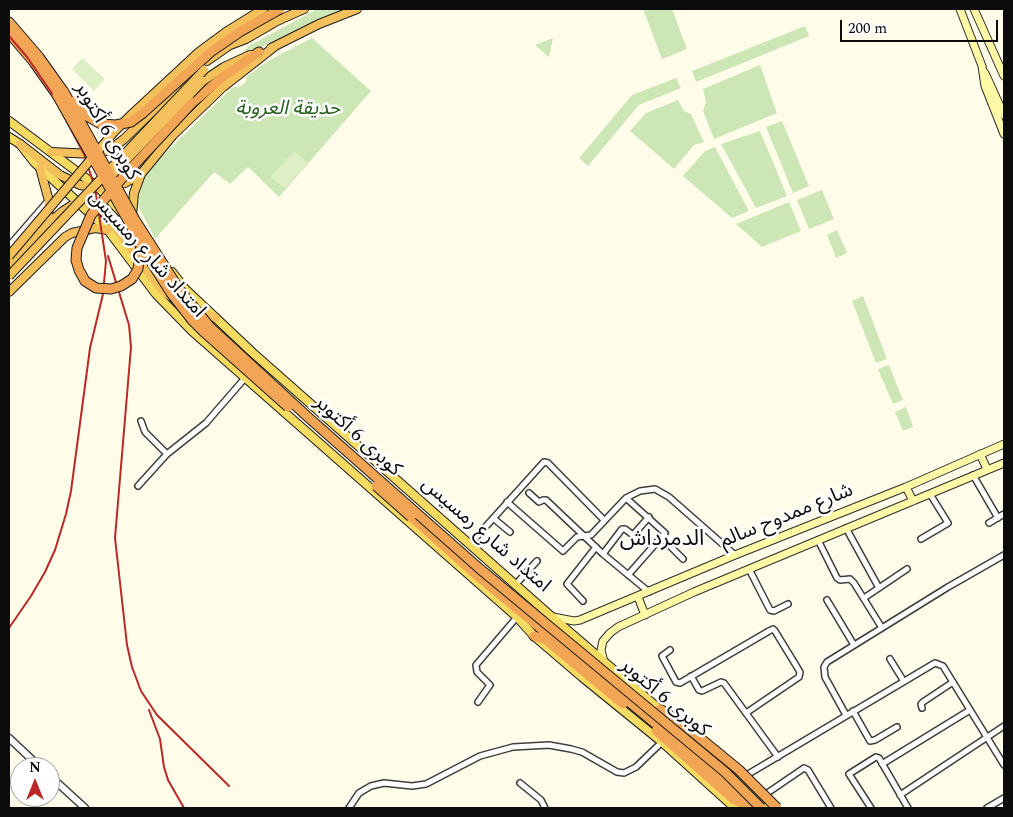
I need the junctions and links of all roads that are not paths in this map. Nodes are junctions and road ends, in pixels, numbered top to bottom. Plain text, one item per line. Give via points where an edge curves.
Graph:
1 (264, 9) edge
2 (280, 9) edge
3 (304, 9) edge
4 (357, 9) edge
5 (960, 9) edge
6 (974, 9) edge
7 (9, 22) edge
8 (9, 33) edge
9 (236, 42) junction
10 (274, 47) junction
11 (260, 52) junction
12 (982, 66) junction
13 (1004, 76) edge
14 (64, 92) junction
15 (1004, 115) edge
16 (9, 121) edge
17 (1004, 134) edge
18 (9, 137) edge
19 (124, 139) junction
20 (20, 144) junction
21 (51, 152) junction
22 (146, 167) junction
23 (40, 168) junction
24 (141, 174) junction
25 (99, 188) junction
26 (49, 201) junction
27 (79, 203) junction
28 (131, 224) junction
29 (46, 226) junction
30 (108, 230) junction
31 (65, 238) junction
32 (9, 246) edge
33 (141, 246) junction
34 (9, 256) edge
35 (9, 267) edge
36 (9, 276) edge
37 (9, 282) edge
38 (9, 292) edge
39 (216, 318) junction
40 (245, 378) junction
41 (290, 385) junction
42 (272, 402) junction
43 (141, 421) dead end
44 (1004, 444) edge
45 (167, 454) junction
46 (980, 454) junction
47 (1004, 463) edge
48 (987, 469) junction
49 (386, 471) junction
50 (973, 475) junction
51 (366, 485) junction
52 (138, 486) dead end
53 (906, 487) junction
54 (529, 494) dead end
55 (930, 494) junction
56 (626, 498) junction
57 (912, 501) junction
58 (507, 502) junction
59 (1004, 514) edge
60 (649, 517) junction
61 (493, 518) junction
62 (998, 518) junction
63 (604, 520) junction
64 (989, 523) dead end
65 (846, 528) junction
66 (510, 532) dead end
67 (585, 536) junction
68 (662, 538) junction
69 (920, 539) dead end
70 (818, 540) junction
71 (470, 544) junction
72 (596, 547) junction
73 (603, 554) junction
74 (735, 555) junction
75 (1004, 555) edge
76 (684, 559) dead end
77 (537, 561) dead end
78 (907, 568) dead end
79 (749, 569) junction
80 (628, 575) junction
81 (516, 584) junction
82 (880, 588) junction
83 (649, 592) junction
84 (638, 597) junction
85 (864, 598) junction
86 (827, 600) dead end
87 (583, 601) dead end
88 (788, 604) dead end
89 (645, 614) junction
90 (517, 617) junction
91 (552, 617) junction
92 (882, 628) junction
93 (534, 636) junction
94 (854, 644) junction
95 (670, 650) dead end
96 (890, 659) dead end
97 (604, 662) junction
98 (691, 676) junction
99 (903, 680) junction
100 (953, 682) junction
101 (478, 702) dead end
102 (922, 708) dead end
103 (660, 709) junction
104 (970, 710) junction
105 (853, 712) junction
106 (746, 714) junction
107 (846, 715) junction
108 (1004, 726) edge
109 (897, 727) dead end
110 (988, 737) junction
111 (9, 738) edge
112 (662, 742) junction
113 (29, 757) edge
114 (778, 757) junction
115 (882, 764) junction
116 (1004, 765) edge
117 (741, 778) junction
118 (520, 783) dead end
119 (60, 785) edge
120 (900, 794) junction
121 (760, 798) junction
122 (1004, 798) edge
123 (750, 807) edge
124 (85, 808) edge
125 (348, 808) edge
126 (545, 808) edge
127 (735, 808) edge
128 (761, 808) edge
129 (769, 808) edge
130 (777, 808) edge
131 (831, 808) edge
132 (871, 808) edge
133 (908, 808) edge
134 (987, 808) edge

1 - 34 highway, bridge via 199,52 130,116
2 - 14 highway, bridge via 212,51 131,122 112,126 97,122
3 - 9 highway
4 - 10 highway
5 - 12 main road
6 - 13 main road
7 - 14 highway, كوبرى 6 أكتوبر
8 - 33 highway, كوبرى 6 أكتوبر, bridge via 57,96
9 - 19 highway via 202,65
9 - 36 highway, bridge via 204,70
10 - 11 highway
10 - 22 highway via 212,98
11 - 33 highway, bridge via 193,102 123,177 91,215 77,248 76,260 85,281 98,288 111,289 132,280 138,269
11 - 37 highway, bridge via 224,66 203,81
12 - 15 main road
12 - 17 main road via 985,86
14 - 128 highway, كوبرى 6 أكتوبر, bridge via 136,220 179,289 210,327 480,569 725,772
16 - 21 main road, امتداد شارع رمسيس
18 - 20 main road, امتداد شارع رمسيس
19 - 21 highway via 110,150 99,153
19 - 22 highway via 129,154
20 - 23 main road, امتداد شارع رمسيس
20 - 25 highway via 67,179
21 - 25 main road, امتداد شارع رمسيس
22 - 24 highway
23 - 26 highway
23 - 27 main road, امتداد شارع رمسيس
24 - 25 highway via 126,183
24 - 28 highway via 134,193
25 - 28 main road, امتداد شارع رمسيس
26 - 29 highway
26 - 32 street
27 - 29 highway via 70,206
27 - 30 main road, امتداد شارع رمسيس
27 - 39 highway via 94,206 105,213 164,292 186,306
28 - 39 main road, امتداد شارع رمسيس via 185,289
29 - 31 highway via 57,225
29 - 35 highway
30 - 31 highway via 82,230
30 - 40 main road, امتداد شارع رمسيس via 170,310
31 - 38 highway
33 - 123 highway, كوبرى 6 أكتوبر, bridge via 171,293 205,333 475,574 709,768
39 - 41 main road, امتداد شارع رمسيس
40 - 42 main road, امتداد شارع رمسيس
40 - 45 street via 206,423
41 - 42 main road via 293,395 290,403
41 - 49 main road, امتداد شارع رمسيس
42 - 51 main road, امتداد شارع رمسيس
43 - 45 street via 145,432
44 - 46 main road, شارع ممدوح سالم
45 - 52 street
46 - 48 main road
46 - 53 main road, شارع ممدوح سالم
47 - 48 main road, شارع ممدوح سالم
48 - 50 main road, شارع ممدوح سالم
49 - 51 main road via 370,474
49 - 71 main road, امتداد شارع رمسيس
50 - 55 main road, شارع ممدوح سالم
50 - 62 street
51 - 90 main road, امتداد شارع رمسيس
53 - 57 main road
53 - 74 main road, شارع ممدوح سالم
54 - 67 street via 539,502 546,500
55 - 57 main road, شارع ممدوح سالم
55 - 69 street via 948,523
56 - 60 street
56 - 63 street
56 - 74 street via 646,490 662,492
57 - 65 main road, شارع ممدوح سالم
58 - 61 street
58 - 63 street via 546,462
58 - 67 street via 563,551 577,537
59 - 62 street
60 - 68 street via 665,533
60 - 73 street via 633,535 622,529
61 - 66 street
61 - 71 street
62 - 64 street
63 - 67 street via 591,535
65 - 70 main road, شارع ممدوح سالم
65 - 82 street
67 - 72 street
68 - 76 street
68 - 80 street
70 - 79 main road, شارع ممدوح سالم
70 - 85 street via 837,578 852,580
71 - 81 main road, امتداد شارع رمسيس
72 - 73 street
72 - 87 street via 567,584
73 - 80 street
74 - 83 main road, شارع ممدوح سالم
75 - 92 street
77 - 81 street
78 - 82 street
79 - 88 street via 770,610
79 - 89 main road, شارع ممدوح سالم
80 - 83 street
81 - 91 main road, امتداد شارع رمسيس
82 - 85 street
83 - 84 main road, شارع ممدوح سالم
84 - 89 main road
84 - 91 main road, شارع ممدوح سالم via 580,620
85 - 92 street
86 - 94 street
89 - 97 main road, شارع ممدوح سالم via 614,629 606,637 601,650
90 - 93 main road, امتداد شارع رمسيس
90 - 101 street via 476,665 476,672 490,685
91 - 97 main road, امتداد شارع رمسيس
92 - 94 street
93 - 112 main road, امتداد شارع رمسيس
93 - 123 highway via 546,640 733,799
94 - 107 street via 824,667 825,677
95 - 98 street via 662,656 676,682
96 - 99 street
97 - 103 main road, امتداد شارع رمسيس
98 - 106 street via 702,691 722,682
98 - 106 street via 773,629 800,677
99 - 100 street via 938,663
99 - 105 street
100 - 102 street via 923,702
100 - 104 street
103 - 117 main road, امتداد شارع رمسيس
103 - 130 highway, bridge via 739,770
104 - 110 street
104 - 115 street
105 - 107 street
105 - 109 street via 870,740
106 - 114 street
107 - 114 street
108 - 110 street
110 - 116 street
110 - 120 street
111 - 113 street
112 - 125 street via 636,767 624,773 571,749 550,746 507,748 469,761 426,784 384,783 371,786 359,793
112 - 127 main road, امتداد شارع رمسيس
114 - 117 street
115 - 120 street
115 - 132 street via 876,757 849,774
117 - 121 main road, امتداد شارع رمسيس
118 - 126 street via 541,800
119 - 124 street
120 - 133 street
121 - 129 main road, امتداد شارع رمسيس
121 - 131 street via 804,768
122 - 134 street

